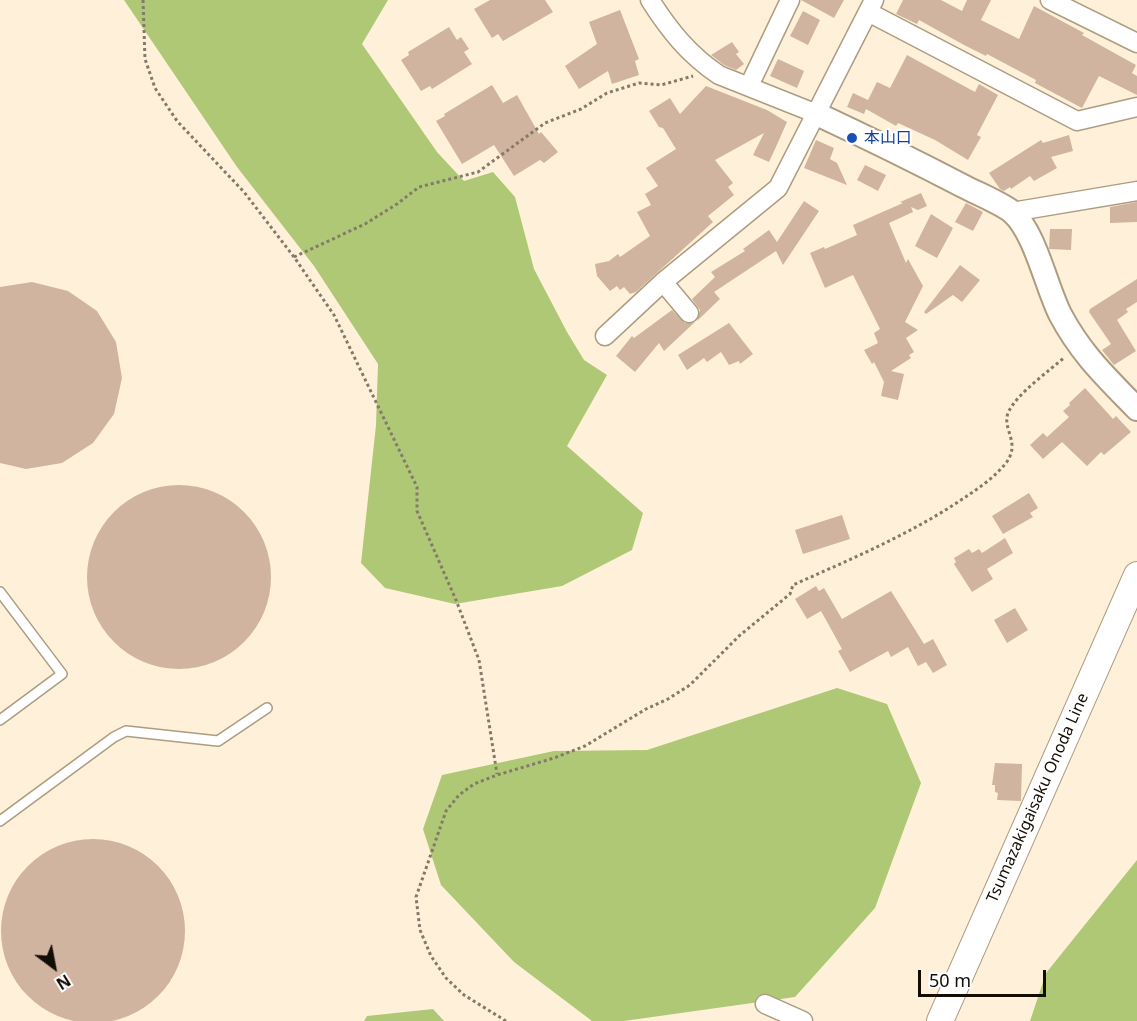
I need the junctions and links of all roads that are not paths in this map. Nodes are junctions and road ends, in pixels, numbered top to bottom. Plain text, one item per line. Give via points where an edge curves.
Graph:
1 (650, 0) edge
2 (1050, 0) edge
3 (789, 1) edge
4 (871, 6) edge
5 (1137, 43) edge
6 (748, 86) junction
7 (1137, 107) edge
8 (816, 114) junction
9 (1137, 191) edge
10 (1012, 212) junction
11 (663, 282) junction
12 (689, 313) dead end
13 (605, 336) dead end
14 (1137, 409) edge
15 (1137, 575) edge
16 (0, 592) edge
17 (267, 708) dead end
18 (0, 720) edge
19 (0, 820) edge
20 (765, 1004) dead end
21 (804, 1021) edge
22 (940, 1021) edge

1 - 6 street via 684,47 719,75
2 - 5 street
3 - 6 street
4 - 7 street via 1077,121
4 - 8 street
6 - 8 street
8 - 10 street via 907,156
8 - 11 street via 778,188
9 - 10 street
10 - 14 street via 1033,246 1059,312 1078,345
11 - 12 street
11 - 13 street
15 - 22 main road, Tsumazakigaisaku Onoda Line
16 - 18 lane via 62,674
17 - 19 lane via 218,741 126,731
20 - 21 street

